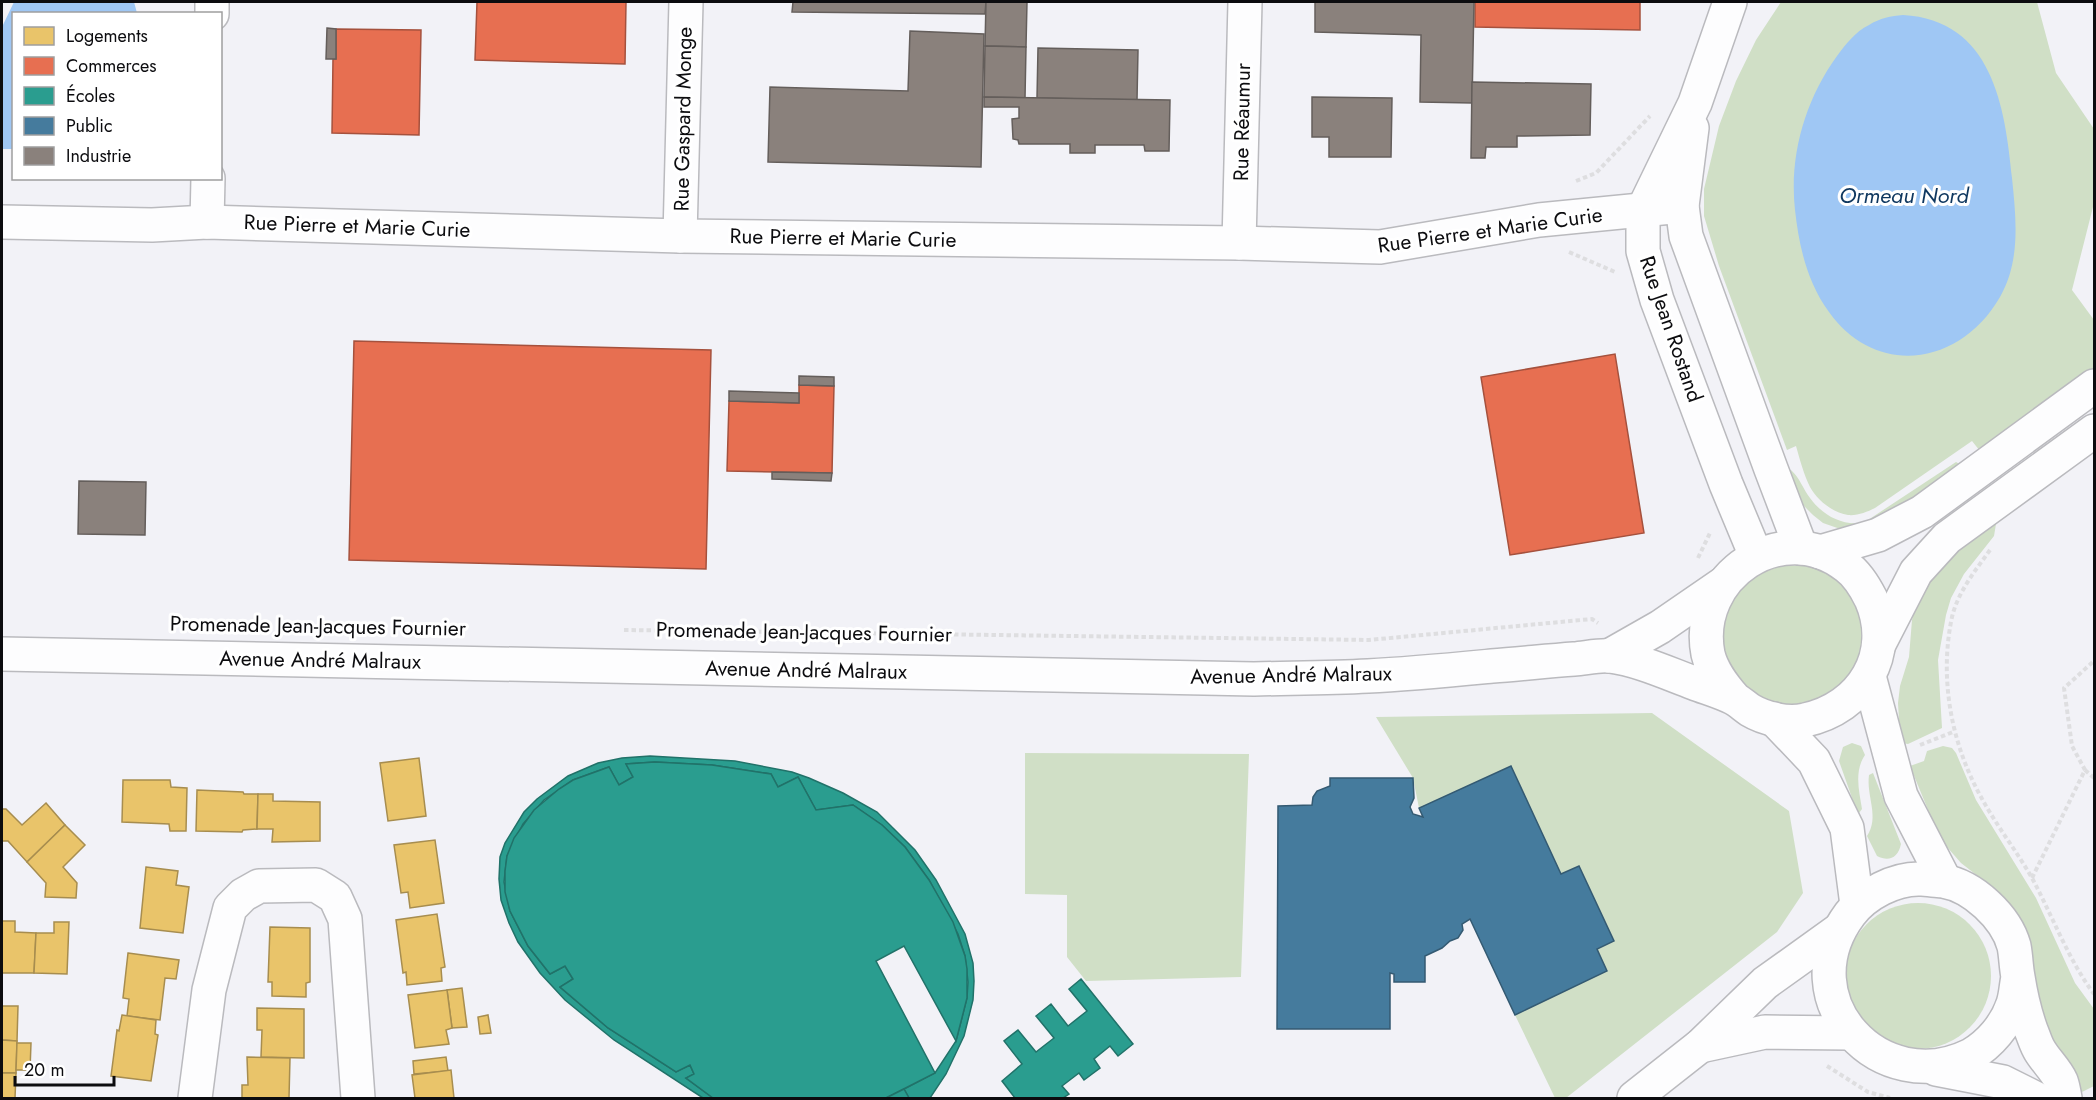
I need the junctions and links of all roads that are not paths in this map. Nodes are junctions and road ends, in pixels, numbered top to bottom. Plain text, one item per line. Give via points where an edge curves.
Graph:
1 (686, 2) edge
2 (1245, 2) edge
3 (1745, 2) edge
4 (1726, 13) edge
5 (1695, 103) junction
6 (208, 180) edge
7 (1682, 206) junction
8 (1643, 210) junction
9 (2, 222) edge
10 (207, 222) junction
11 (680, 236) junction
12 (1239, 243) junction
13 (2094, 386) edge
14 (2094, 431) edge
15 (1811, 550) junction
16 (1756, 556) junction
17 (1724, 582) junction
18 (1606, 641) junction
19 (1879, 644) junction
20 (2, 654) edge
21 (1869, 675) junction
22 (1734, 698) junction
23 (1774, 719) junction
24 (1945, 881) junction
25 (1848, 917) junction
26 (2018, 977) junction
27 (1849, 1033) junction
28 (1700, 1046) junction
29 (1931, 1069) junction
30 (195, 1098) edge
31 (358, 1098) edge
32 (1634, 1098) edge
33 (2035, 1098) edge
34 (2065, 1098) edge

1 - 11 street, Rue Gaspard Monge
2 - 12 street, Rue Réaumur
3 - 4 street, Rue Jean Rostand
4 - 5 street, Rue Jean Rostand
5 - 7 street, Rue Jean Rostand
5 - 8 street, Rue Jean Rostand
6 - 10 street
7 - 8 street, Rue Pierre et Marie Curie
7 - 15 street, Rue Jean Rostand via 1686,236 1770,469
8 - 12 street, Rue Pierre et Marie Curie via 1539,220 1380,247
8 - 16 street, Rue Jean Rostand via 1643,251 1657,300
9 - 10 street, Rue Pierre et Marie Curie
10 - 11 street, Rue Pierre et Marie Curie
11 - 12 street, Rue Pierre et Marie Curie
13 - 15 street via 1922,512 1878,535
14 - 19 street via 1947,538 1916,572
15 - 16 street via 1778,549
15 - 19 street via 1846,566 1866,587 1877,615
16 - 17 street
17 - 18 street via 1660,627
17 - 22 street via 1710,613 1708,655 1718,679
18 - 20 street, Avenue André Malraux via 1367,676 1254,679
18 - 22 street via 1659,670
19 - 21 street
21 - 23 street via 1852,698 1829,714 1802,721
21 - 24 street via 1901,796
22 - 23 street
23 - 25 street via 1814,761 1847,828
24 - 25 street via 1914,879 1884,887
24 - 26 street via 1975,894 1999,916 2014,945
25 - 27 street via 1830,956 1829,983 1835,1010
25 - 28 street via 1765,983
26 - 29 street via 2013,1004 2001,1029 1982,1048 1958,1062
26 - 34 street via 2024,1012 2038,1049 2061,1080
27 - 28 street via 1766,1032
27 - 29 street via 1872,1054 1900,1066
28 - 32 street
29 - 33 street via 2003,1082
30 - 31 street via 208,990 230,908 259,886 316,885 335,897 345,919

